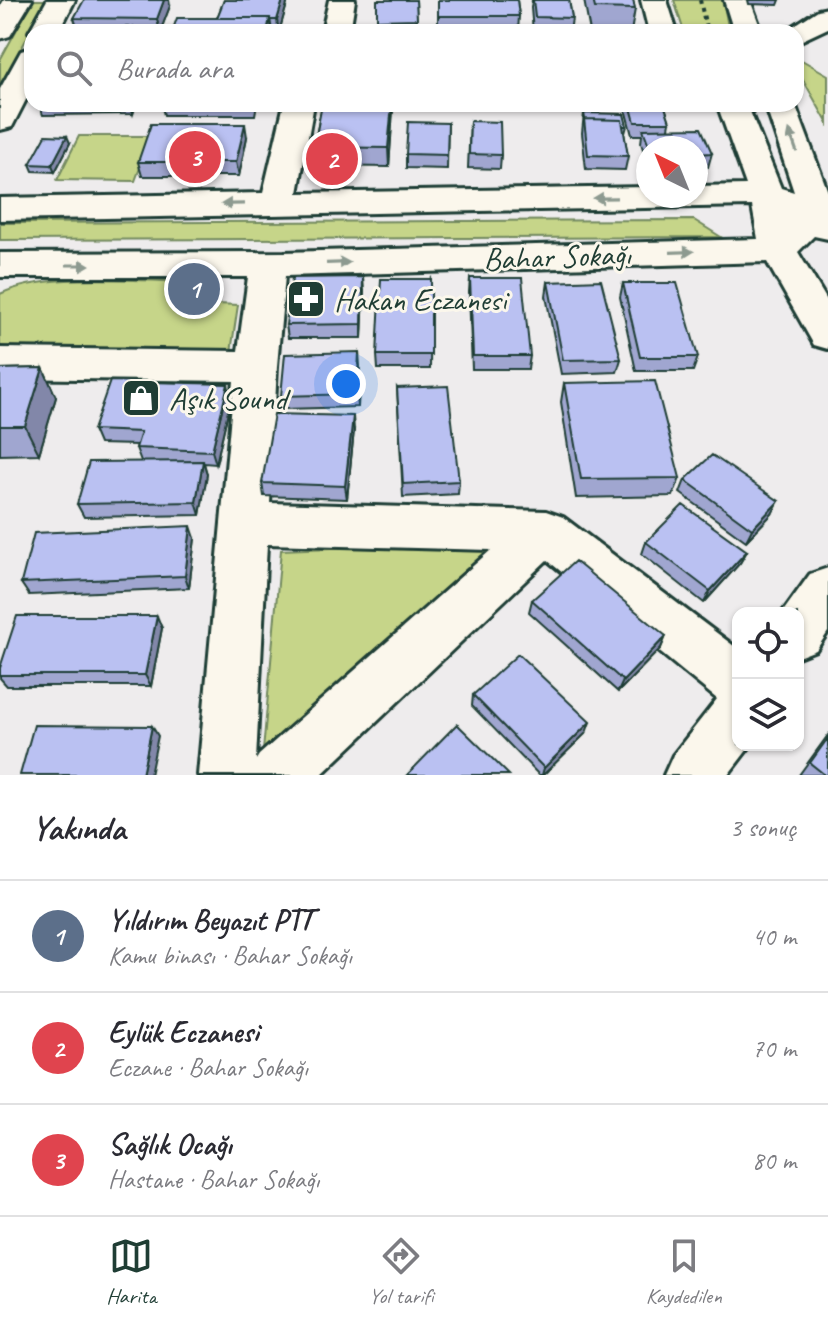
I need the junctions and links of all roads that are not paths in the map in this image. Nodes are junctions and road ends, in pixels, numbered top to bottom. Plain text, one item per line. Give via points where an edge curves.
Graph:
1 (18, 0) edge
2 (61, 0) edge
3 (342, 0) edge
4 (654, 0) edge
5 (737, 0) edge
6 (828, 16) edge
7 (48, 24) edge
8 (338, 24) edge
9 (661, 24) edge
10 (745, 24) edge
11 (0, 30) edge
12 (804, 30) edge
13 (24, 73) edge
14 (297, 112) edge
15 (735, 112) edge
16 (783, 112) edge
17 (0, 120) edge
18 (767, 195) junction
19 (278, 204) junction
20 (0, 209) edge
21 (825, 217) edge
22 (778, 250) junction
23 (268, 264) junction
24 (0, 265) edge
25 (828, 335) edge
26 (0, 363) edge
27 (256, 366) junction
28 (246, 523) junction
29 (546, 531) junction
30 (828, 590) edge
31 (804, 624) edge
32 (734, 679) edge
33 (732, 725) edge
34 (227, 775) edge
35 (279, 775) edge
36 (693, 775) edge

1 - 11 main road
2 - 7 main road
3 - 8 street
4 - 9 street
5 - 10 street
6 - 12 street
13 - 17 main road
14 - 19 street
15 - 18 street
21 -> 16 street
18 -> 19 street, Bahar Sokağı
18 - 21 street, Bahar Sokağı
18 - 22 street
19 -> 20 street, Bahar Sokağı
21 - 22 street
23 -> 22 street, Bahar Sokağı
22 - 25 street
24 -> 23 street, Bahar Sokağı
23 - 27 street
26 - 27 street
27 - 28 street
28 - 29 street
28 - 34 street
29 - 32 street
29 - 35 street
30 - 31 street
33 - 36 street

